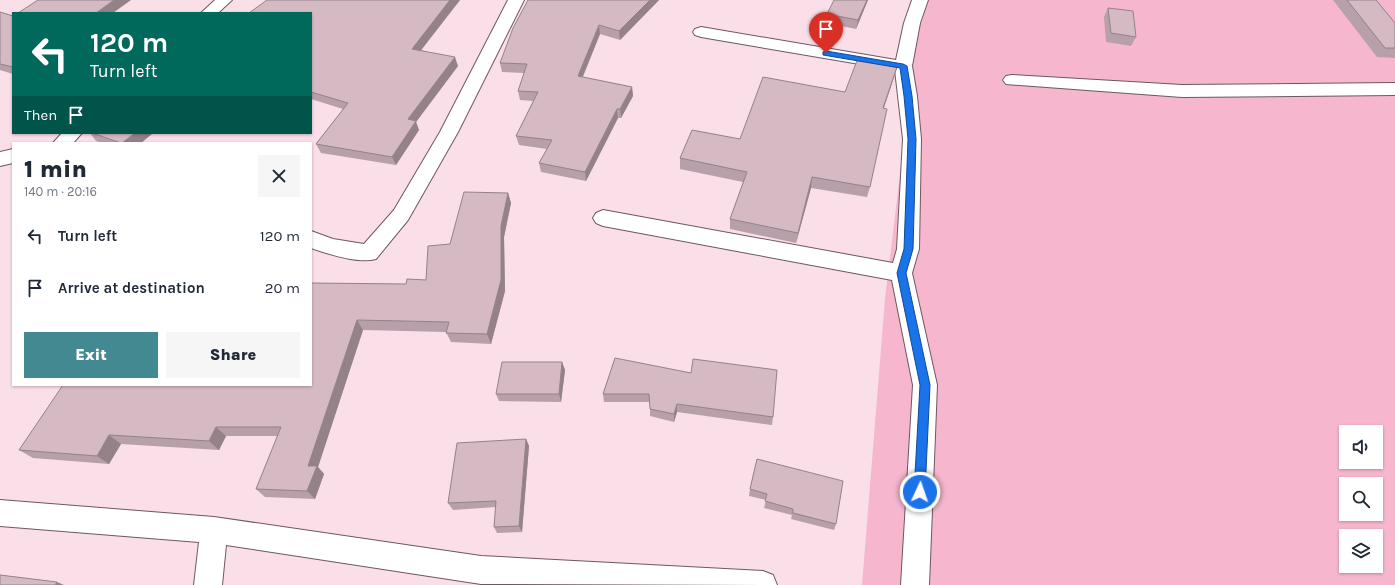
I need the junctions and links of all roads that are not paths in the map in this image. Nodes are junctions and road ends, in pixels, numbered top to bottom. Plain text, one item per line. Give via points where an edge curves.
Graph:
1 (224, 0) edge
2 (516, 0) edge
3 (920, 0) edge
4 (210, 12) edge
5 (701, 32) dead end
6 (903, 66) junction
7 (1012, 80) dead end
8 (1395, 88) edge
9 (72, 134) edge
10 (63, 142) edge
11 (12, 156) edge
12 (0, 159) edge
13 (603, 218) dead end
14 (312, 240) edge
15 (901, 273) junction
16 (0, 513) edge
17 (214, 530) junction
18 (208, 585) edge
19 (763, 585) edge
20 (915, 585) edge

1 - 4 street
2 - 14 street via 448,132 401,215 369,253 331,247
3 - 6 street via 912,23
5 - 6 street
6 - 15 street via 912,139 908,249
7 - 8 street via 1182,91
9 - 10 street
11 - 12 street
13 - 15 street
15 - 20 street via 925,385
16 - 17 street
17 - 18 street
17 - 19 street via 480,570

